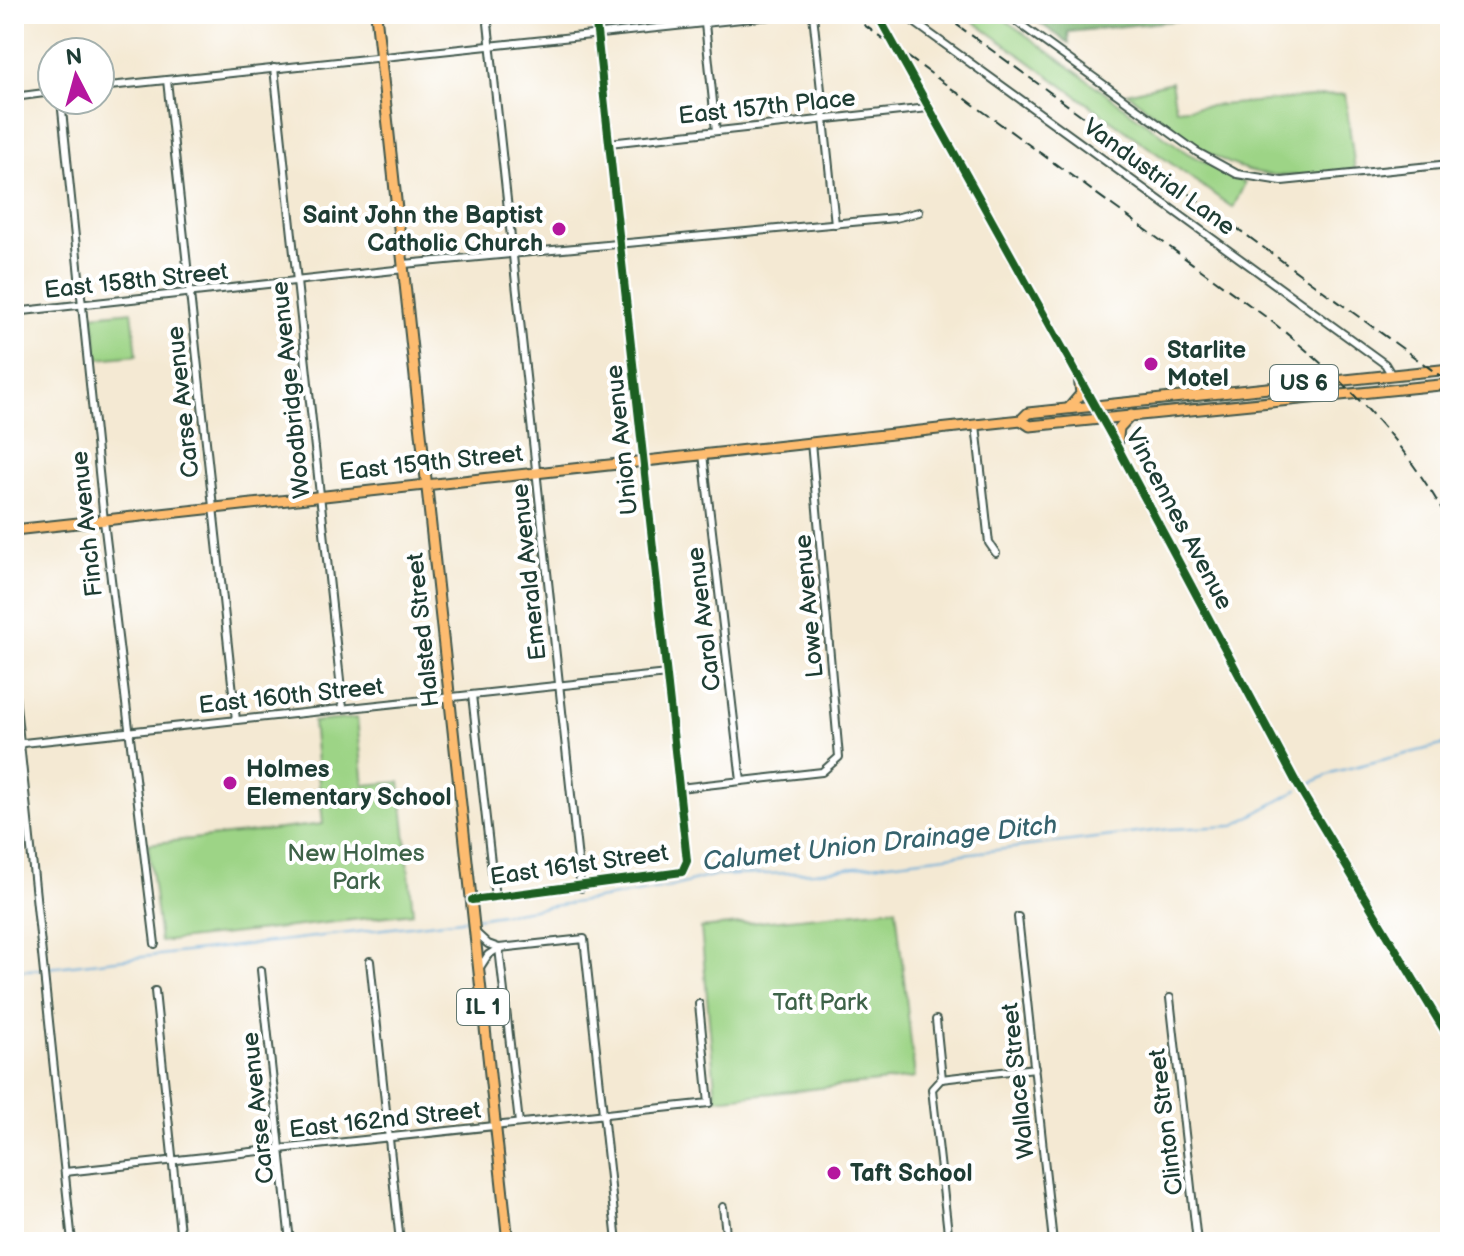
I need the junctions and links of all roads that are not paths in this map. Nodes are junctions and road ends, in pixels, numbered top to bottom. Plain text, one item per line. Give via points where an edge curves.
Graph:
1 (376, 14) edge
2 (487, 14) edge
3 (595, 14) edge
4 (704, 14) edge
5 (790, 14) edge
6 (813, 14) edge
7 (891, 14) edge
8 (903, 14) edge
9 (1006, 14) edge
10 (878, 16) edge
11 (705, 22) junction
12 (598, 33) junction
13 (490, 44) junction
14 (381, 55) junction
15 (274, 68) junction
16 (167, 80) junction
17 (116, 85) edge
18 (36, 94) edge
19 (14, 97) edge
20 (928, 108) junction
21 (63, 116) edge
22 (825, 119) junction
23 (716, 131) junction
24 (609, 143) junction
25 (1450, 164) edge
26 (919, 212) dead end
27 (835, 224) junction
28 (620, 244) junction
29 (513, 254) junction
30 (404, 267) junction
31 (297, 281) junction
32 (190, 293) junction
33 (82, 305) junction
34 (14, 312) edge
35 (1450, 369) edge
36 (1391, 374) junction
37 (1079, 377) junction
38 (1450, 384) edge
39 (1394, 389) junction
40 (1095, 406) junction
41 (1068, 409) junction
42 (1131, 415) junction
43 (1102, 419) junction
44 (1021, 420) junction
45 (976, 425) junction
46 (811, 442) junction
47 (1117, 446) junction
48 (703, 454) junction
49 (644, 460) junction
50 (536, 472) junction
51 (428, 483) junction
52 (321, 496) junction
53 (211, 509) junction
54 (104, 521) junction
55 (14, 530) edge
56 (996, 553) dead end
57 (667, 674) junction
58 (559, 685) junction
59 (14, 686) edge
60 (472, 695) junction
61 (450, 697) junction
62 (343, 708) junction
63 (236, 720) junction
64 (129, 731) junction
65 (17, 743) edge
66 (741, 781) junction
67 (679, 788) junction
68 (687, 861) joint
69 (581, 888) junction
70 (495, 898) junction
71 (472, 900) junction
72 (1018, 917) dead end
73 (475, 932) junction
74 (155, 944) dead end
75 (499, 948) junction
76 (370, 961) dead end
77 (479, 969) junction
78 (261, 970) dead end
79 (155, 991) dead end
80 (1170, 998) dead end
81 (699, 1004) dead end
82 (936, 1020) dead end
83 (1450, 1040) edge
84 (1035, 1068) junction
85 (942, 1079) junction
86 (604, 1114) junction
87 (519, 1123) junction
88 (496, 1126) junction
89 (389, 1137) junction
90 (280, 1149) junction
91 (173, 1160) junction
92 (65, 1172) junction
93 (723, 1207) dead end
94 (72, 1242) edge
95 (181, 1242) edge
96 (290, 1242) edge
97 (400, 1242) edge
98 (508, 1242) edge
99 (617, 1242) edge
100 (727, 1242) edge
101 (949, 1242) edge
102 (1053, 1242) edge
103 (1197, 1242) edge

1 - 14 main road, Halsted Street / IL 1
2 - 13 street, Emerald Avenue
3 - 12 street, Union Avenue
4 - 11 street
5 - 11 street
6 - 22 street
7 - 10 street
8 - 36 street, Vandustrial Lane via 1385,364
9 - 25 street via 1197,152 1237,174 1282,181
10 - 20 street, Vincennes Avenue
11 - 12 street
11 - 23 street
12 - 13 street
12 - 24 street, Union Avenue
13 - 14 street
13 - 29 street, Emerald Avenue
14 - 15 street
14 - 30 main road, Halsted Street / IL 1
15 - 16 street
15 - 31 street, Woodbridge Avenue
16 - 17 street
16 - 32 street, Carse Avenue
18 - 19 street
20 - 22 street, East 157th Place
20 - 37 street, Vincennes Avenue
21 - 33 street, Finch Avenue
22 - 23 street, East 157th Place
22 - 27 street
23 - 24 street, East 157th Place
24 - 28 street, Union Avenue
26 - 27 street, East 158th Street
27 - 28 street, East 158th Street
28 - 29 street, East 158th Street
28 - 49 street, Union Avenue
29 - 30 street, East 158th Street
29 - 50 street, Emerald Avenue
30 - 31 street, East 158th Street
30 - 51 main road, Halsted Street / IL 1
31 - 32 street, East 158th Street
31 - 52 street, Woodbridge Avenue
32 - 33 street, East 158th Street
32 - 53 street, Carse Avenue
33 - 34 street, East 158th Street
33 - 54 street, Finch Avenue
35 - 36 main road, US 6
36 - 39 main road
36 - 40 main road, US 6
37 - 40 street, Vincennes Avenue
37 - 41 main road via 1081,394
38 - 39 main road, US 6
39 - 42 main road, US 6
40 - 41 main road, US 6
40 - 43 street, Vincennes Avenue
41 - 44 main road, US 6 via 1028,413
42 - 43 main road, US 6
42 - 47 main road via 1119,428
43 - 44 main road, US 6 via 1030,426
43 - 47 street, Vincennes Avenue
44 - 45 main road, US 6
45 - 46 main road, East 159th Street / US 6
45 - 56 street via 989,543
46 - 48 main road, East 159th Street / US 6
46 - 66 street, Lowe Avenue via 840,749 833,765 816,773
47 - 83 street, Vincennes Avenue via 1299,788
48 - 49 main road, East 159th Street / US 6
48 - 66 street, Carol Avenue
49 - 50 main road, East 159th Street / US 6
49 - 57 street, Union Avenue
50 - 51 main road, East 159th Street / US 6
50 - 58 street, Emerald Avenue
51 - 52 main road, East 159th Street / US 6
51 - 61 main road, Halsted Street / IL 1
52 - 53 main road, East 159th Street / US 6
52 - 62 street, Woodbridge Avenue
53 - 54 main road, East 159th Street / US 6
53 - 63 street, Carse Avenue
54 - 55 main road, East 159th Street / US 6
54 - 64 street, Finch Avenue
57 - 58 street, East 160th Street
57 - 67 street, Union Avenue
58 - 60 street, East 160th Street
58 - 69 street, Emerald Avenue
59 - 65 street
60 - 61 street, East 160th Street
60 - 70 street, Halsted Street
61 - 62 street, East 160th Street
61 - 71 main road, Halsted Street / IL 1
62 - 63 street, East 160th Street
63 - 64 street, East 160th Street
64 - 65 street, East 160th Street
64 - 74 street, Finch Avenue
65 - 92 street
66 - 67 street
67 - 68 street, Union Avenue
68 - 69 street, East 161st Street via 682,872
69 - 70 street, East 161st Street
70 - 71 street, East 161st Street
71 - 73 main road, Halsted Street / IL 1
72 - 84 street, Wallace Street
73 - 75 street
73 - 77 main road, Halsted Street / IL 1
75 - 77 street
75 - 86 street via 584,939
75 - 87 street
76 - 89 street
77 - 88 main road, Halsted Street / IL 1
78 - 90 street, Carse Avenue
79 - 91 street
80 - 103 street, Clinton Street
81 - 86 street, East 162nd Street via 709,1103
82 - 85 street
84 - 85 street
84 - 102 street, Wallace Street
85 - 101 street via 932,1089
86 - 87 street, East 162nd Street
86 - 99 street
87 - 88 street, East 162nd Street
88 - 89 street, East 162nd Street
88 - 98 main road, Halsted Street / IL 1
89 - 90 street, East 162nd Street
89 - 97 street
90 - 91 street, East 162nd Street
90 - 96 street, Carse Avenue
91 - 92 street, East 162nd Street
91 - 95 street
92 - 94 street
93 - 100 street

